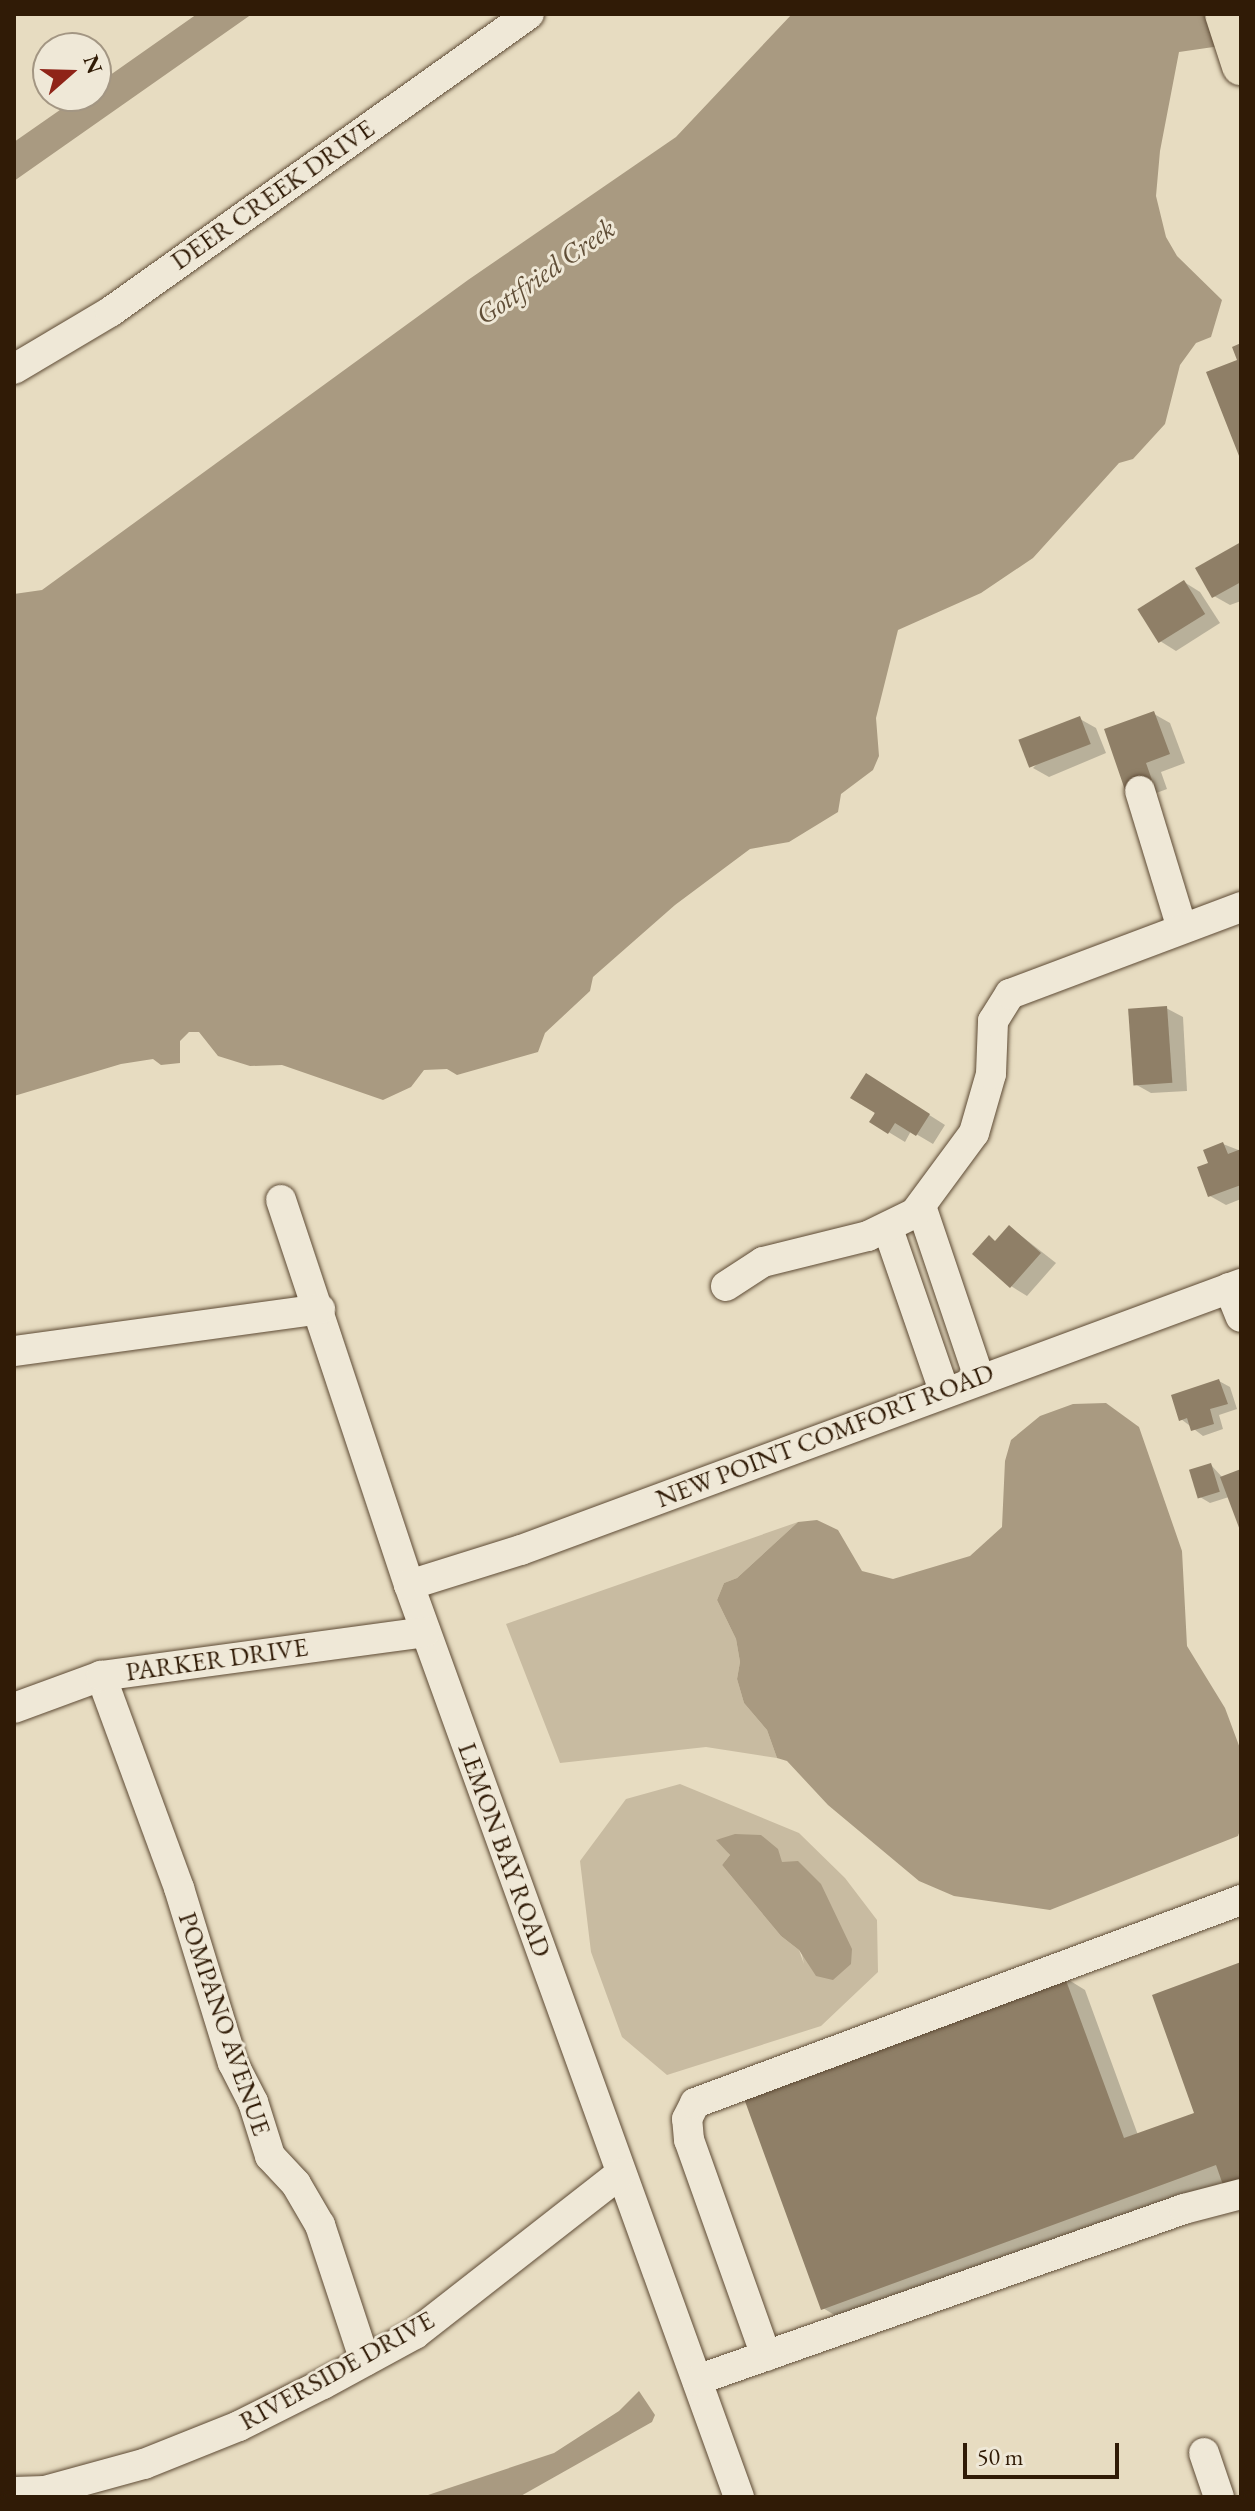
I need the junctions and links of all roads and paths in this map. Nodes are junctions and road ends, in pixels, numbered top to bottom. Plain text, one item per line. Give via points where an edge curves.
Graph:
1 (529, 14) edge
2 (1224, 14) edge
3 (1240, 64) edge
4 (14, 369) edge
5 (1140, 791) dead end
6 (1241, 907) edge
7 (1182, 928) junction
8 (281, 1200) dead end
9 (921, 1206) junction
10 (888, 1229) junction
11 (726, 1286) dead end
12 (1235, 1286) edge
13 (320, 1309) junction
14 (1241, 1317) edge
15 (14, 1351) edge
16 (979, 1377) junction
17 (944, 1391) junction
18 (409, 1585) junction
19 (425, 1632) junction
20 (101, 1676) junction
21 (14, 1708) edge
22 (1241, 1900) edge
23 (621, 2173) junction
24 (1241, 2194) edge
25 (766, 2356) junction
26 (365, 2361) junction
27 (697, 2380) junction
28 (1204, 2453) dead end
29 (14, 2492) edge
30 (739, 2497) edge
31 (1219, 2497) edge

1 - 4 street, DEER CREEK DRIVE via 110,312
2 - 3 main road
5 - 7 street
6 - 7 street
7 - 9 street via 1061,971 1002,1001 993,1021 989,1084 974,1133
8 - 13 street, LEMON BAY ROAD
9 - 10 street
9 - 16 street
10 - 11 street via 773,1258
10 - 17 street
12 - 14 street
12 - 16 street, NEW POINT COMFORT ROAD
13 - 15 street
13 - 18 street, LEMON BAY ROAD
16 - 17 street, NEW POINT COMFORT ROAD
17 - 18 street, NEW POINT COMFORT ROAD via 521,1550
18 - 19 street, LEMON BAY ROAD
19 - 20 street, PARKER DRIVE
19 - 23 street, LEMON BAY ROAD
20 - 21 street, PARKER DRIVE
20 - 26 street, POMPANO AVENUE via 179,1888 233,2063 270,2156 296,2184 320,2225
22 - 25 street via 695,2103 687,2119 689,2140
23 - 26 street, RIVERSIDE DRIVE via 483,2285 415,2334
23 - 27 street, LEMON BAY ROAD
24 - 25 street via 1184,2209
25 - 27 street
26 - 29 street, RIVERSIDE DRIVE via 239,2426 144,2464 45,2491
27 - 30 street, LEMON BAY ROAD
28 - 31 street

